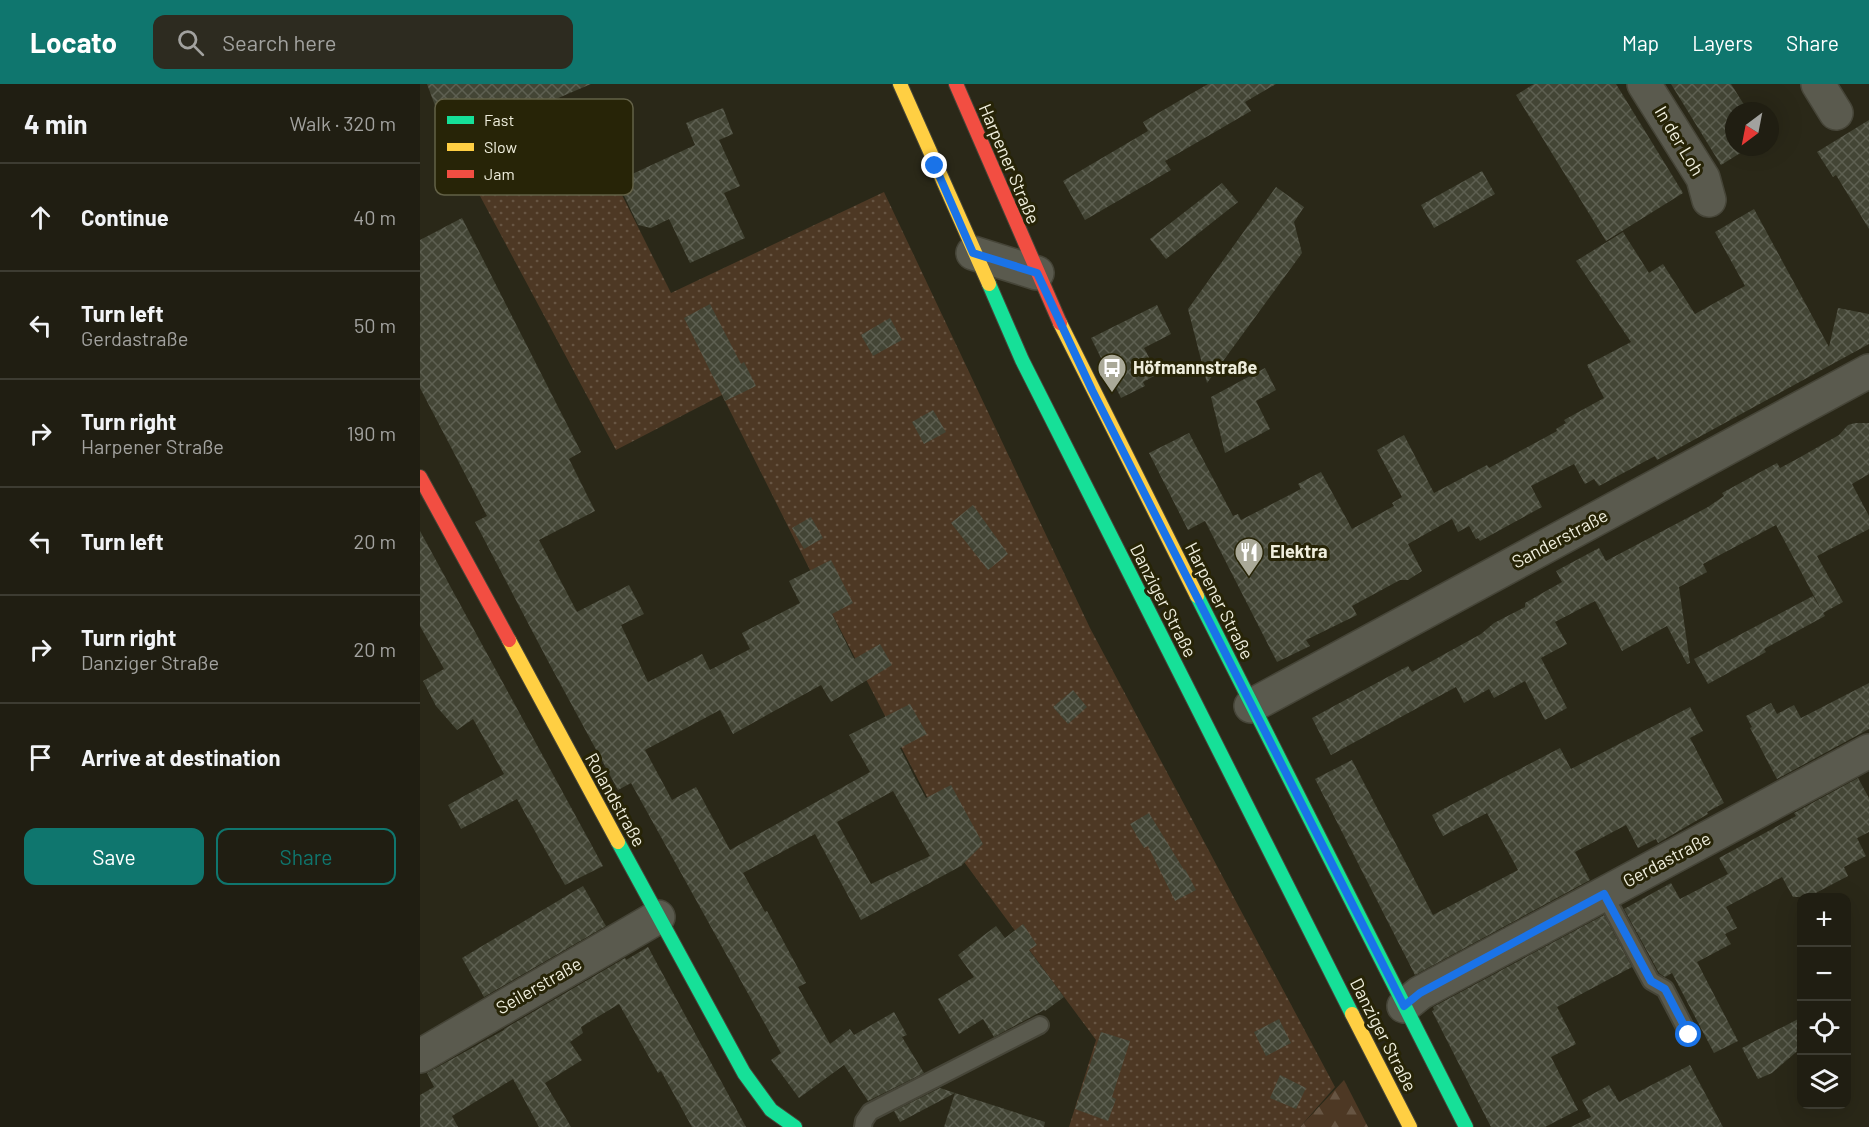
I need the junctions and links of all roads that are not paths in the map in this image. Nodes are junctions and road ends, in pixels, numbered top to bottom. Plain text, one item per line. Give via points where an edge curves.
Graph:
1 (900, 84) edge
2 (956, 84) edge
3 (1644, 84) edge
4 (1818, 84) edge
5 (1836, 113) dead end
6 (1709, 200) dead end
7 (973, 253) junction
8 (1037, 273) junction
9 (1869, 371) edge
10 (420, 477) edge
11 (1251, 706) junction
12 (1869, 751) edge
13 (1604, 894) junction
14 (658, 916) junction
15 (1404, 1006) junction
16 (1040, 1025) dead end
17 (1689, 1035) dead end
18 (420, 1056) edge
19 (795, 1127) edge
20 (863, 1127) edge
21 (1410, 1127) edge
22 (1466, 1127) edge

1 - 7 street, Danziger Straße
2 - 8 street, Harpener Straße
3 - 6 street, In der Loh via 1703,178
4 - 5 street
7 - 8 street
7 - 21 street, Danziger Straße via 1074,467
8 - 11 street, Harpener Straße
9 - 11 street, Sanderstraße
10 - 14 street, Rolandstraße
11 - 15 street, Harpener Straße
12 - 13 street, Gerdastraße
13 - 15 street, Gerdastraße via 1420,993
13 - 17 lane via 1651,981 1665,989
14 - 18 street, Seilerstraße
14 - 19 street, Rolandstraße via 744,1073 771,1110
15 - 22 street, Harpener Straße
16 - 20 lane via 870,1113

